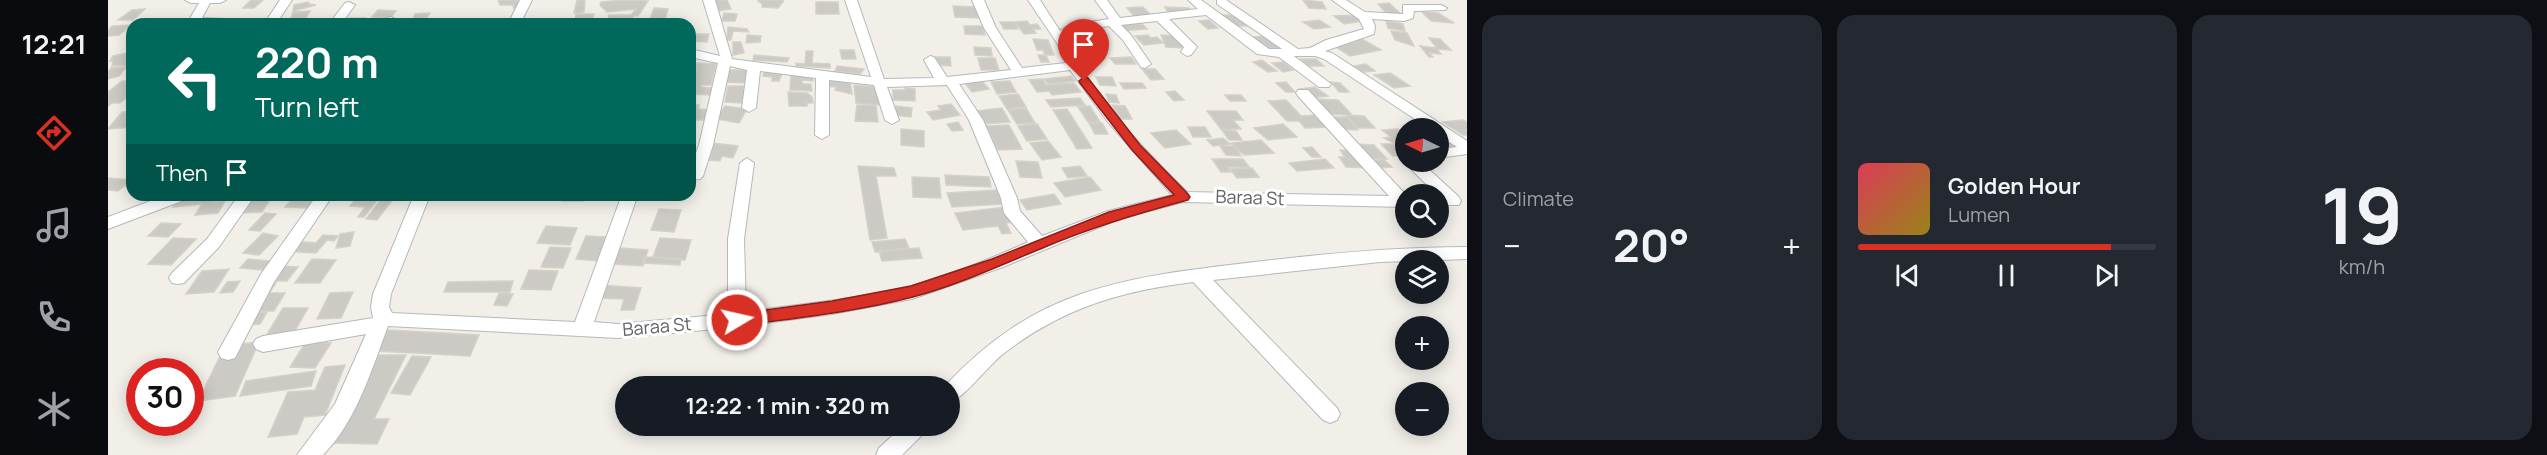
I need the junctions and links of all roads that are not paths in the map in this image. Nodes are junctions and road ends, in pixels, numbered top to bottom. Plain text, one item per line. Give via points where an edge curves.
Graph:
1 (191, 0) edge
2 (220, 0) edge
3 (286, 0) edge
4 (526, 0) edge
5 (709, 0) edge
6 (851, 0) edge
7 (978, 0) edge
8 (1034, 0) edge
9 (1101, 0) edge
10 (1194, 0) edge
11 (1338, 0) edge
12 (206, 1) edge
13 (1221, 2) dead end
14 (349, 5) dead end
15 (1441, 8) dead end
16 (1209, 11) junction
17 (1362, 15) junction
18 (1161, 17) junction
19 (196, 18) edge
20 (274, 18) edge
21 (339, 18) edge
22 (517, 18) edge
23 (1114, 22) junction
24 (1060, 40) junction
25 (1187, 52) dead end
26 (1288, 52) junction
27 (1313, 52) junction
28 (696, 55) edge
29 (930, 60) dead end
30 (724, 62) junction
31 (1145, 64) dead end
32 (1073, 66) junction
33 (754, 67) junction
34 (1019, 73) junction
35 (822, 75) junction
36 (947, 82) junction
37 (881, 84) junction
38 (1324, 84) dead end
39 (1303, 93) dead end
40 (749, 108) dead end
41 (892, 120) dead end
42 (822, 135) dead end
43 (1467, 148) edge
44 (1449, 152) edge
45 (747, 163) dead end
46 (1423, 172) edge
47 (696, 173) edge
48 (1395, 192) edge
49 (1183, 197) junction
50 (165, 201) edge
51 (243, 201) edge
52 (321, 201) edge
53 (420, 201) edge
54 (627, 201) edge
55 (1453, 201) edge
56 (1395, 202) edge
57 (108, 223) edge
58 (1039, 244) junction
59 (1467, 254) edge
60 (1198, 276) junction
61 (178, 278) dead end
62 (381, 320) junction
63 (737, 320) junction
64 (582, 330) junction
65 (263, 344) dead end
66 (228, 352) dead end
67 (960, 384) edge
68 (1330, 414) dead end
69 (906, 436) edge
70 (308, 455) edge
71 (887, 455) edge

1 - 12 street
2 - 12 street
3 - 20 street
4 - 22 street
5 - 30 street via 726,50
6 - 37 street
7 - 34 street via 990,28
8 - 24 street
9 - 23 street
10 - 16 street
11 - 17 street
12 - 19 street
13 - 26 street
14 - 21 street
15 - 17 street via 1407,7 1409,16 1404,18
16 - 18 street
16 - 26 street via 1261,51
17 - 27 street via 1370,23 1370,31
18 - 23 street
18 - 25 street via 1191,47
23 - 24 street via 1074,28
23 - 31 street
24 - 32 street
26 - 27 street
26 - 38 street
27 - 43 street via 1328,56
28 - 30 street
29 - 36 street
30 - 33 street
30 - 47 street
32 - 34 street
32 - 49 street via 1136,148
33 - 35 street
33 - 40 street
34 - 36 street
35 - 37 street
35 - 42 street
36 - 37 street
36 - 58 street via 976,120 1012,213
37 - 41 street
39 - 48 street
43 - 44 street
45 - 63 street via 736,238
46 - 55 street
49 - 56 street, Baraa St
49 - 58 street, Baraa St via 1114,215
50 - 57 street
51 - 61 street via 213,243
52 - 66 street via 267,279
53 - 62 street via 382,294
54 - 64 street
58 - 63 street, Baraa St via 912,292
59 - 60 street via 1406,254
60 - 67 street via 1119,289 1072,304 988,355
60 - 68 street
62 - 64 street, Baraa St
62 - 65 street via 352,330
62 - 70 street via 337,418
63 - 64 street, Baraa St via 618,331
69 - 71 street

